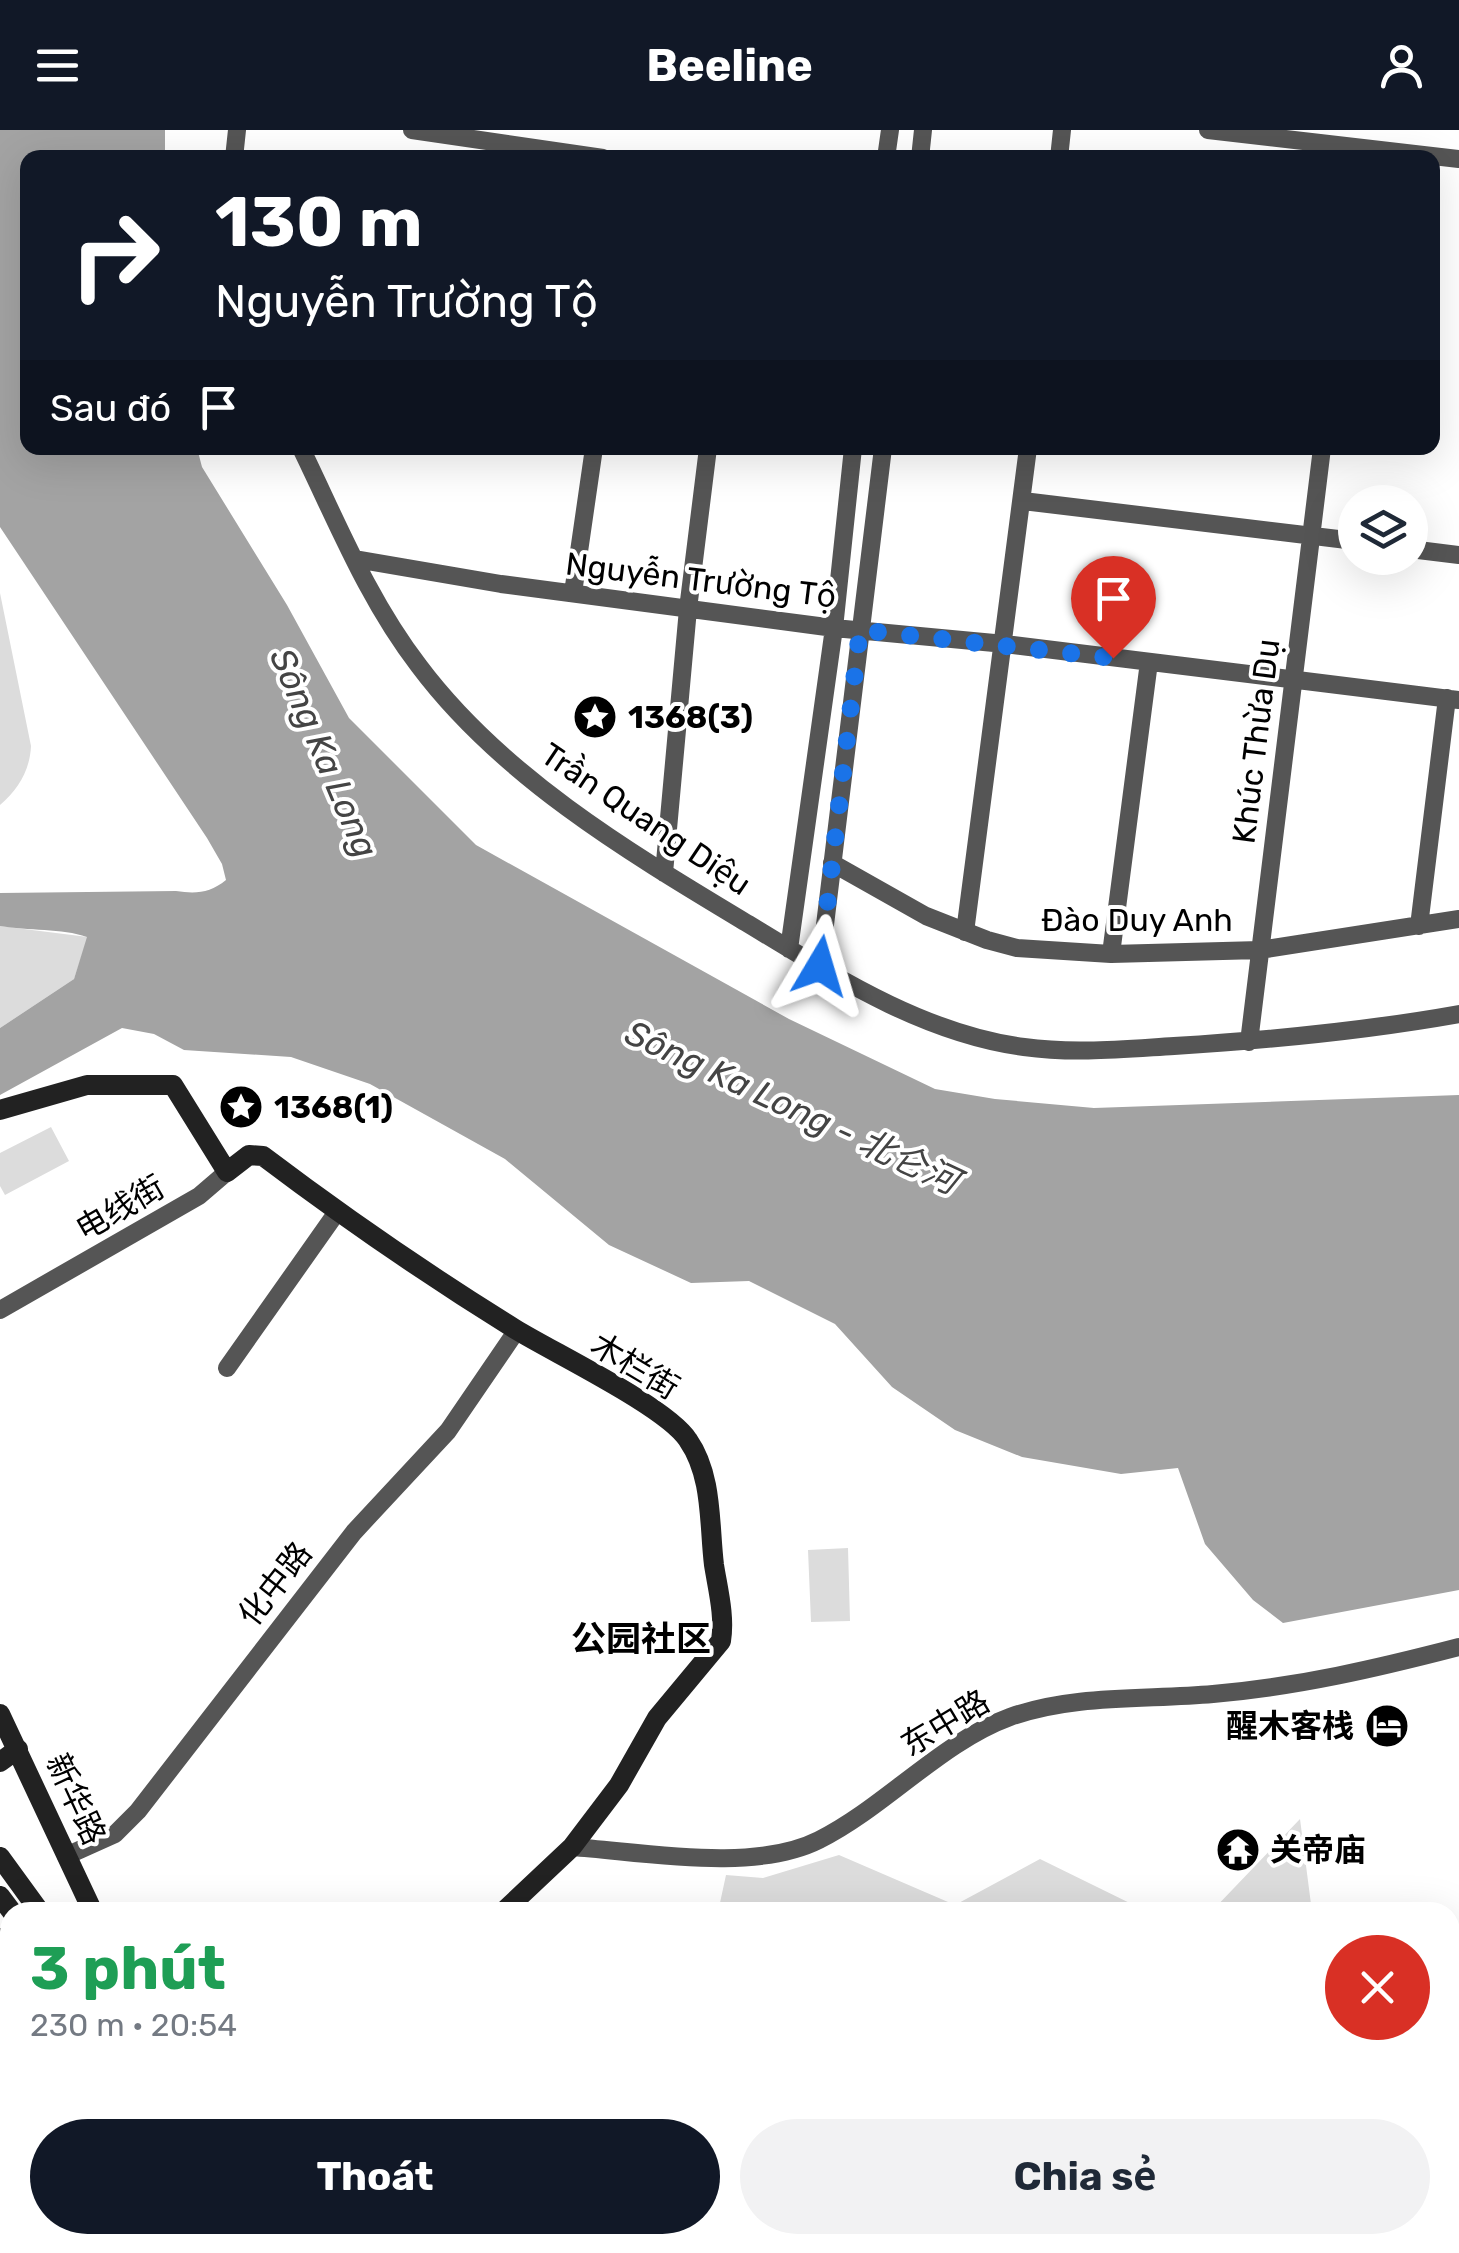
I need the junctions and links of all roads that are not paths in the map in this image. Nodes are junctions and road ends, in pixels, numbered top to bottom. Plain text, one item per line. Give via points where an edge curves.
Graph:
1 (412, 130) edge
2 (1208, 130) edge
3 (1359, 145) edge
4 (548, 150) edge
5 (1395, 150) edge
6 (304, 455) edge
7 (593, 455) edge
8 (707, 455) edge
9 (853, 455) edge
10 (882, 455) edge
11 (1027, 455) edge
12 (1321, 455) edge
13 (1023, 500) junction
14 (1311, 536) junction
15 (1338, 540) edge
16 (1428, 551) edge
17 (1459, 555) edge
18 (354, 559) junction
19 (573, 594) junction
20 (688, 608) junction
21 (834, 628) junction
22 (860, 630) junction
23 (1005, 644) junction
24 (1149, 662) junction
25 (1294, 680) junction
26 (1453, 699) edge
27 (832, 863) junction
28 (664, 873) junction
29 (1459, 920) edge
30 (1418, 926) junction
31 (965, 932) junction
32 (789, 949) junction
33 (1260, 950) junction
34 (1112, 954) junction
35 (820, 966) junction
36 (1459, 1014) edge
37 (1249, 1042) junction
38 (0, 1110) edge
39 (264, 1156) joint
40 (227, 1172) junction
41 (337, 1212) junction
42 (0, 1310) edge
43 (517, 1330) junction
44 (227, 1368) dead end
45 (1459, 1647) edge
46 (0, 1714) edge
47 (18, 1749) junction
48 (0, 1762) edge
49 (572, 1848) junction
50 (66, 1856) junction
51 (0, 1857) edge
52 (33, 1902) edge
53 (89, 1902) edge
54 (513, 1902) edge

1 - 4 street
2 - 3 street
3 - 5 street
6 - 18 street, Trần Quang Diệu
7 - 19 street
8 - 20 street
9 - 21 street
10 - 22 street
11 - 13 street
12 - 14 street, Khúc Thừa Dụ
13 - 14 street
13 - 23 street
14 - 15 street
14 - 25 street, Khúc Thừa Dụ
16 - 17 street
18 - 19 street, Nguyễn Trường Tộ
18 - 28 street, Trần Quang Diệu via 420,669 474,726 516,768
19 - 20 street, Nguyễn Trường Tộ
20 - 21 street, Nguyễn Trường Tộ
20 - 28 street
21 - 22 street, Nguyễn Trường Tộ
21 - 32 street
22 - 23 street, Nguyễn Trường Tộ
22 - 27 street
23 - 24 street, Nguyễn Trường Tộ
23 - 31 street
24 - 25 street, Nguyễn Trường Tộ
24 - 34 street
25 - 26 street, Nguyễn Trường Tộ
25 - 33 street, Khúc Thừa Dụ
26 - 30 street
27 - 31 street, Đào Duy Anh
27 - 35 street
28 - 32 street, Trần Quang Diệu
29 - 30 street, Đào Duy Anh
30 - 33 street, Đào Duy Anh
31 - 34 street, Đào Duy Anh via 1017,948
32 - 35 street, Trần Quang Diệu
33 - 34 street, Đào Duy Anh
33 - 37 street, Khúc Thừa Dụ
35 - 37 street, Trần Quang Diệu via 912,1015 1021,1047 1084,1052
36 - 37 street, Trần Quang Diệu
38 - 40 street via 87,1085 173,1085
39 - 40 street, 电线街 via 249,1154
39 - 41 street, 木栏街
40 - 42 street, 电线街 via 200,1196
41 - 43 street, 木栏街
41 - 44 street
43 - 49 street, 木栏街 via 678,1428 701,1467 712,1515 720,1641 657,1718
43 - 50 street, 化中路 via 448,1431 354,1532 129,1822
45 - 49 street, 东中路 via 1312,1682 1066,1703 1009,1717 819,1840 783,1854 743,1859
46 - 47 street, 新华路
47 - 48 street
47 - 50 street, 新华路
49 - 54 street
50 - 53 street, 新华路
51 - 52 street

